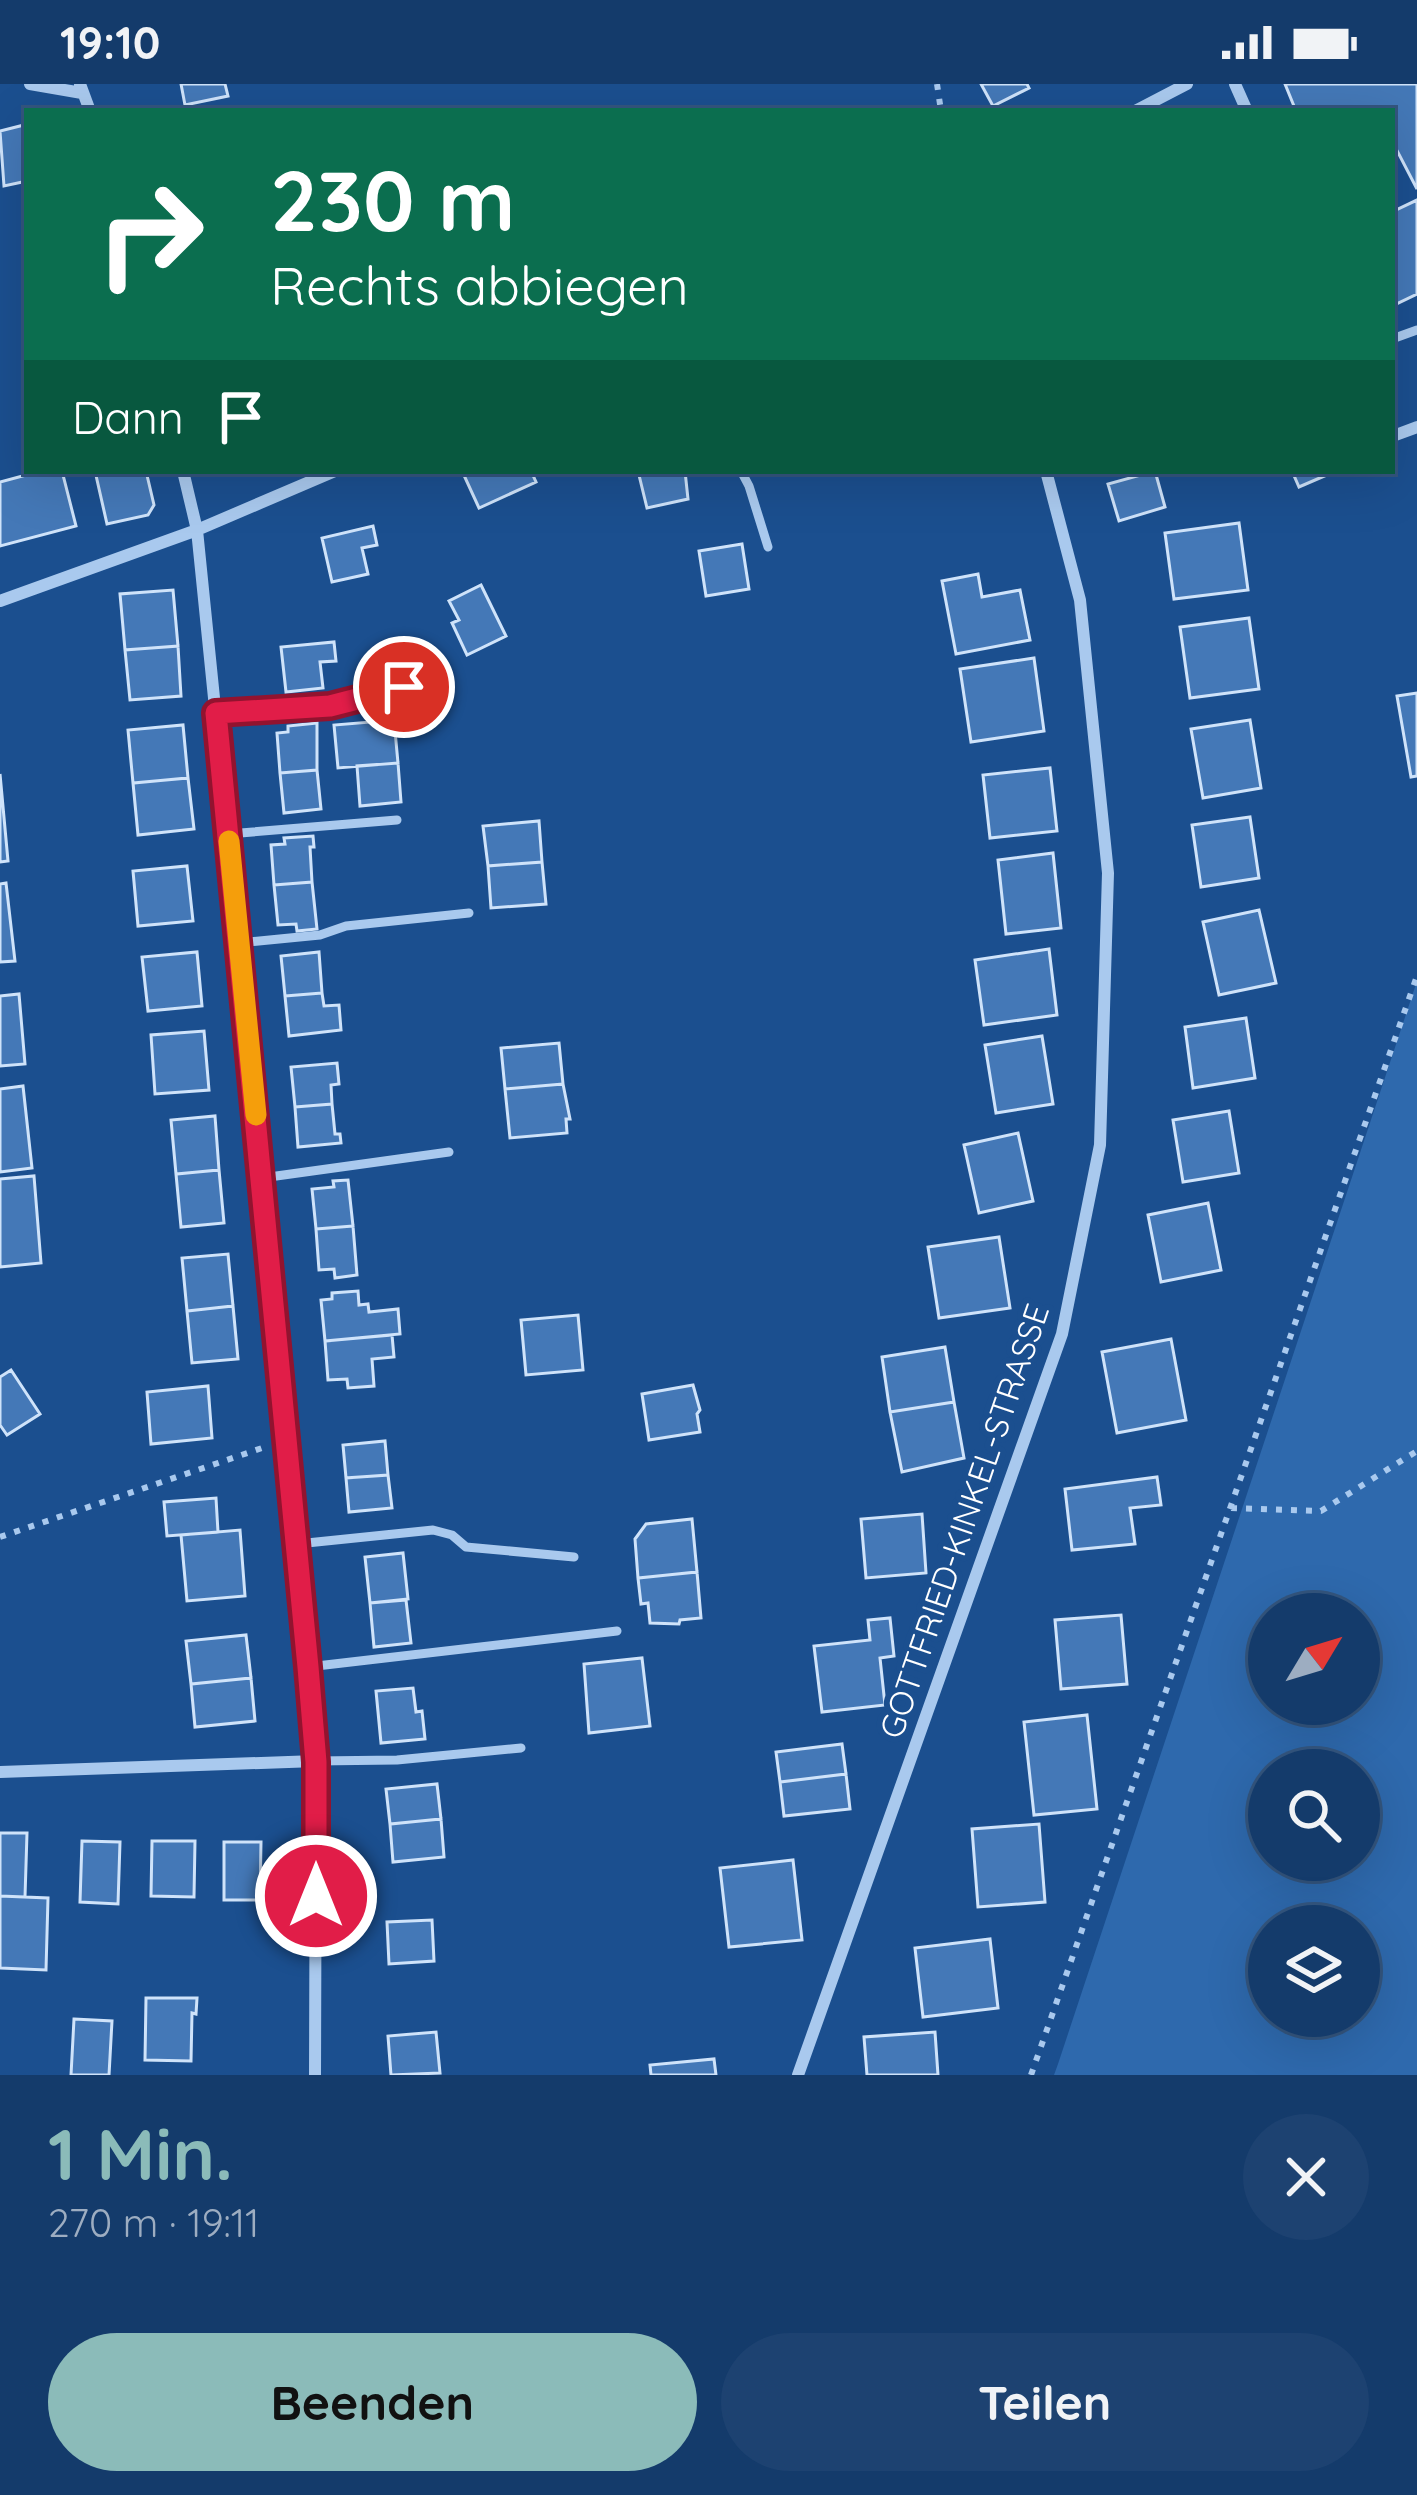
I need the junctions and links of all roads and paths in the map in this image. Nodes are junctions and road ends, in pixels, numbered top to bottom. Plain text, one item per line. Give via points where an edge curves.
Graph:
1 (29, 84) edge
2 (1187, 84) edge
3 (81, 88) edge
4 (1141, 108) edge
5 (184, 474) edge
6 (328, 474) edge
7 (743, 474) edge
8 (1047, 474) edge
9 (197, 530) junction
10 (768, 547) dead end
11 (0, 602) edge
12 (404, 687) dead end
13 (216, 713) junction
14 (397, 820) dead end
15 (228, 834) junction
16 (469, 913) dead end
17 (239, 944) junction
18 (1417, 976) edge
19 (449, 1152) dead end
20 (262, 1178) junction
21 (289, 1439) junction
22 (1417, 1450) edge
23 (1231, 1508) junction
24 (0, 1537) edge
25 (297, 1544) junction
26 (574, 1557) dead end
27 (617, 1631) dead end
28 (308, 1667) junction
29 (521, 1748) dead end
30 (316, 1762) junction
31 (0, 1772) edge
32 (315, 2075) edge
33 (798, 2075) edge
34 (1031, 2075) edge

1 - 3 street
2 - 4 street
5 - 9 street
6 - 9 street
7 - 10 lane
8 - 33 street, GOTTFRIED-KINKEL-STRASSE via 1080,600 1108,873 1100,1144 1062,1334
9 - 11 street
9 - 13 street
12 - 13 lane via 330,706
13 - 15 street
14 - 15 lane
15 - 17 street
16 - 17 lane
17 - 20 street
18 - 23 path
19 - 20 lane
20 - 21 street
21 - 24 path
21 - 25 street
22 - 23 path via 1321,1511
23 - 34 path
25 - 26 lane via 433,1530 466,1547
25 - 28 street
27 - 28 lane
28 - 30 street
29 - 30 lane
30 - 31 street
30 - 32 street

